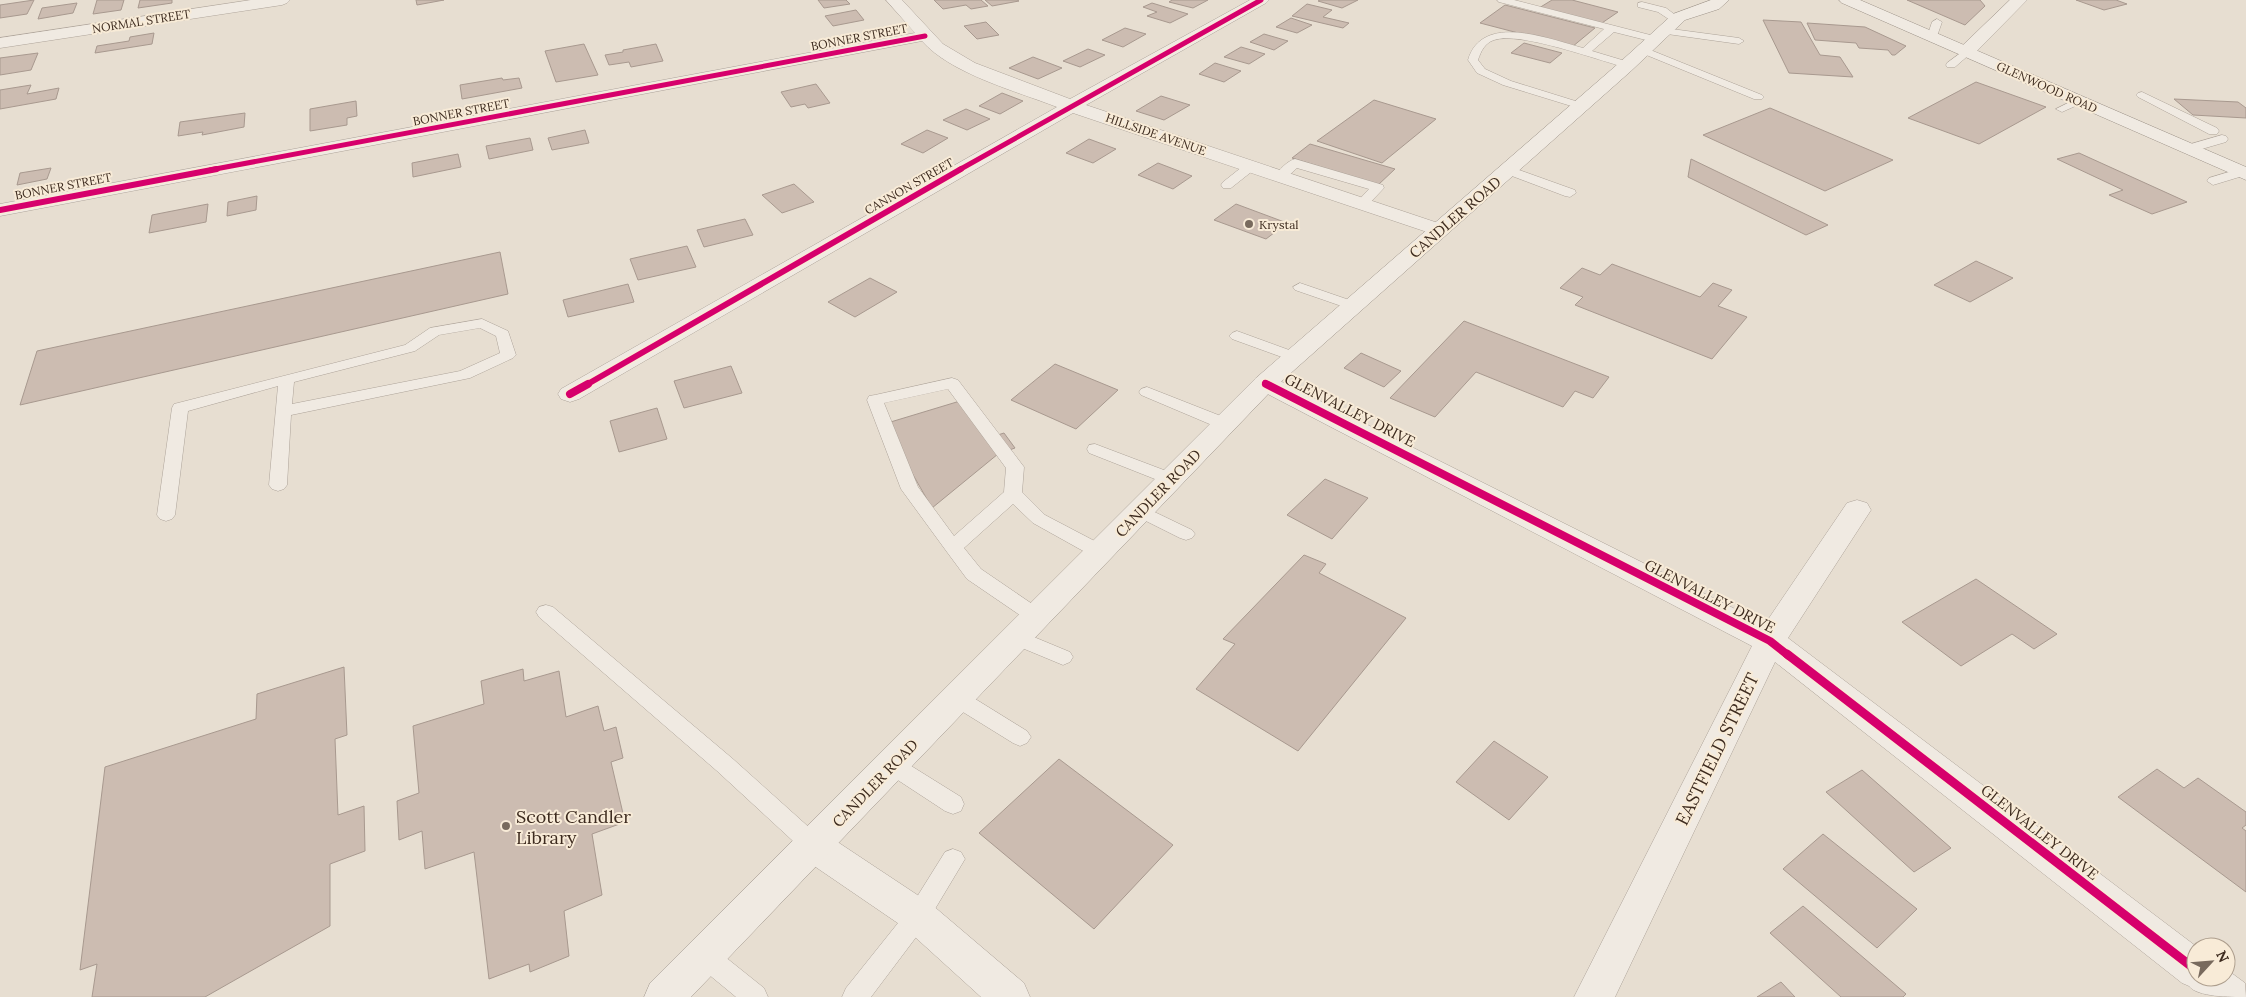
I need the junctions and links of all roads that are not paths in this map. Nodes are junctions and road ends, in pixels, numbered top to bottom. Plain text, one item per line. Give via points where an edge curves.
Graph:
1 (282, 0) edge
2 (894, 0) edge
3 (1502, 0) edge
4 (1679, 0) edge
5 (1721, 0) edge
6 (1848, 0) edge
7 (2019, 0) edge
8 (1256, 1) edge
9 (1642, 5) dead end
10 (1678, 19) junction
11 (1612, 28) junction
12 (925, 36) junction
13 (1654, 40) junction
14 (1739, 41) dead end
15 (0, 43) edge
16 (1966, 52) junction
17 (1584, 53) junction
18 (1628, 65) junction
19 (1951, 65) dead end
20 (2142, 95) dead end
21 (1758, 97) dead end
22 (1071, 106) junction
23 (1581, 106) junction
24 (2188, 149) junction
25 (1251, 166) junction
26 (1508, 170) junction
27 (2244, 173) edge
28 (2213, 182) dead end
29 (1227, 185) dead end
30 (1570, 193) dead end
31 (0, 210) edge
32 (1440, 230) junction
33 (1300, 287) dead end
34 (1353, 306) junction
35 (1237, 336) dead end
36 (1295, 357) junction
37 (286, 379) junction
38 (1265, 383) junction
39 (1147, 392) dead end
40 (570, 394) dead end
41 (285, 411) junction
42 (1224, 424) junction
43 (1095, 449) dead end
44 (1171, 479) junction
45 (278, 485) dead end
46 (1013, 494) junction
47 (1857, 510) dead end
48 (1140, 511) junction
49 (166, 515) dead end
50 (1186, 534) dead end
51 (953, 546) junction
52 (1100, 552) junction
53 (546, 612) dead end
54 (1027, 628) junction
55 (1770, 641) junction
56 (1063, 657) dead end
57 (957, 698) junction
58 (1020, 737) dead end
59 (892, 765) junction
60 (953, 804) dead end
61 (814, 846) junction
62 (953, 859) dead end
63 (918, 916) junction
64 (705, 956) junction
65 (2186, 962) edge
66 (2218, 987) edge
67 (664, 997) edge
68 (755, 997) edge
69 (855, 997) edge
70 (1010, 997) edge
71 (1594, 997) edge
72 (2231, 997) edge

1 - 15 street, NORMAL STREET
2 - 12 street, HILLSIDE AVENUE
3 - 11 lane
4 - 10 street via 1673,5
5 - 10 street, CANDLER ROAD
6 - 16 street, GLENWOOD ROAD via 1935,30
7 - 16 street
8 - 22 street, CANNON STREET
9 - 10 lane via 1662,10
10 - 13 street, CANDLER ROAD
11 - 13 lane
11 - 17 lane
12 - 22 street, HILLSIDE AVENUE via 937,48 969,66
12 - 31 street, BONNER STREET
13 - 14 lane
13 - 18 street, CANDLER ROAD
13 - 21 lane
16 - 19 lane
16 - 24 street, GLENWOOD ROAD via 2070,105
17 - 18 lane
17 - 23 lane via 1515,36 1495,36 1482,42 1475,50 1473,60 1481,72
18 - 23 street, CANDLER ROAD
20 - 24 lane via 2218,135
22 - 25 street, HILLSIDE AVENUE
22 - 40 street, CANNON STREET
23 - 26 street, CANDLER ROAD
24 - 27 street, GLENWOOD ROAD
25 - 29 lane
25 - 32 street, HILLSIDE AVENUE
26 - 30 lane
26 - 32 street, CANDLER ROAD
27 - 28 lane
32 - 34 street, CANDLER ROAD
33 - 34 lane
34 - 36 street, CANDLER ROAD
35 - 36 lane
36 - 38 street, CANDLER ROAD
37 - 41 lane
37 - 41 lane via 410,348 435,331 482,323 503,334 508,355 464,375
37 - 49 lane via 180,408
38 - 42 street, CANDLER ROAD
38 - 55 street, GLENVALLEY DRIVE
39 - 42 lane
41 - 45 lane
42 - 44 street, CANDLER ROAD
43 - 44 lane
44 - 48 street, CANDLER ROAD
46 - 51 lane
46 - 51 lane via 1016,468 952,382 874,400 910,489
46 - 52 lane via 1039,518
47 - 55 street, EASTFIELD STREET
48 - 50 lane
48 - 52 street, CANDLER ROAD
51 - 54 lane via 974,574
52 - 54 street, CANDLER ROAD
53 - 61 lane
54 - 56 lane
54 - 57 street, CANDLER ROAD
55 - 65 street, GLENVALLEY DRIVE
55 - 71 street, EASTFIELD STREET
57 - 58 lane
57 - 59 street, CANDLER ROAD
59 - 60 lane
59 - 61 street, CANDLER ROAD
61 - 63 street
61 - 64 street, CANDLER ROAD
62 - 63 lane
63 - 69 lane
63 - 70 street
64 - 67 street, CANDLER ROAD
64 - 68 lane
66 - 72 street

